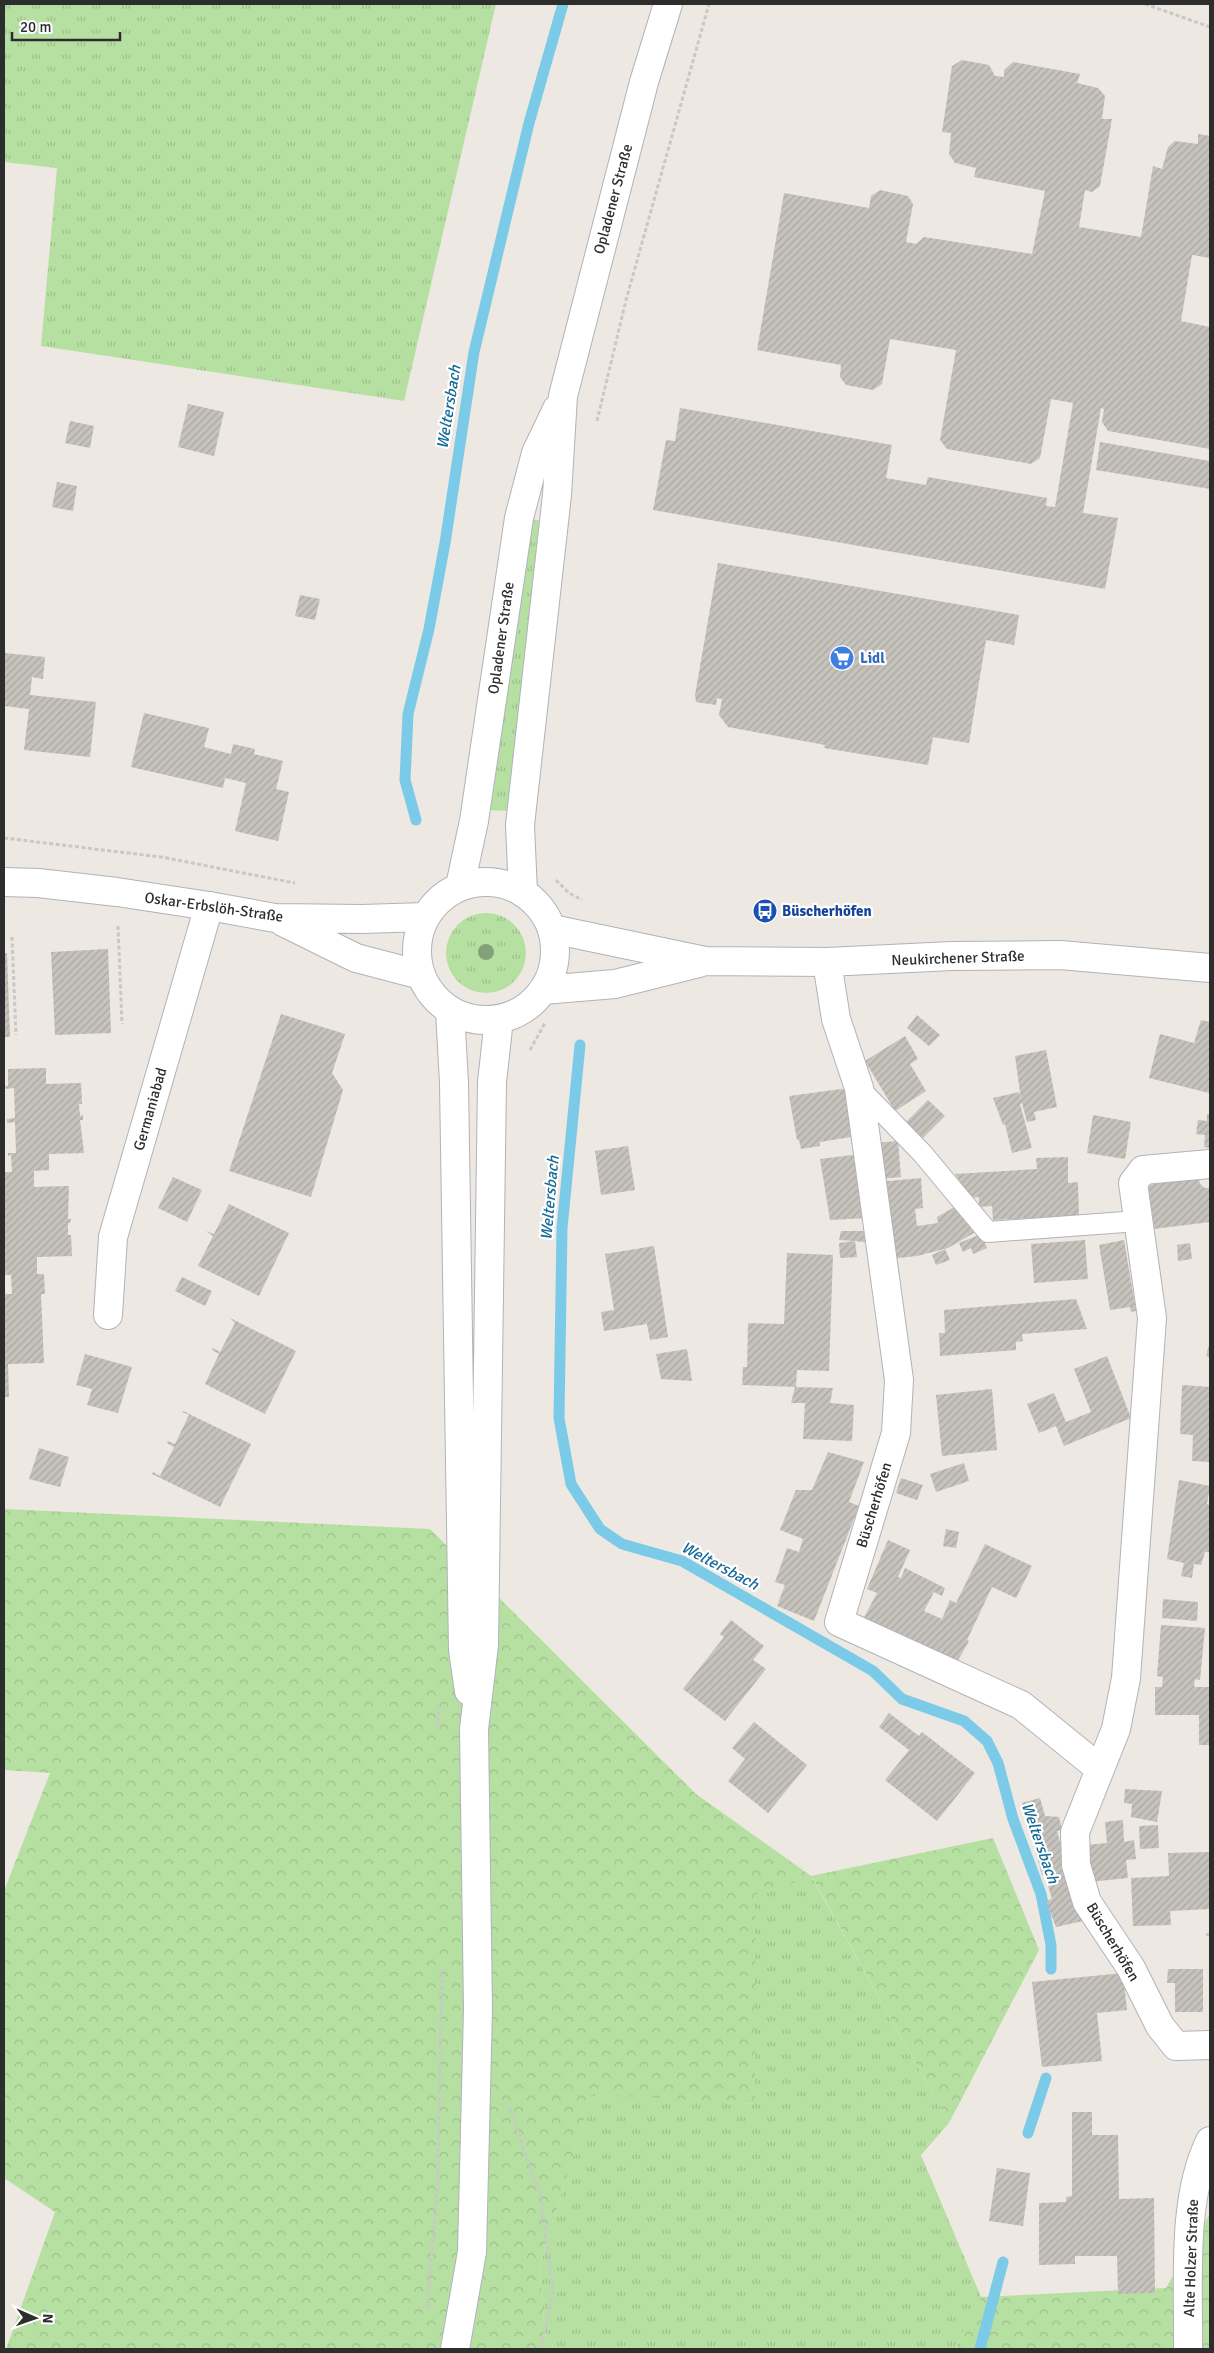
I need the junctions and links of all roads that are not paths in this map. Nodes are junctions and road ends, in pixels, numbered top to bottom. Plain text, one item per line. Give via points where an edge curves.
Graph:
1 (668, 4) edge
2 (563, 396) junction
3 (4, 882) edge
4 (460, 886) junction
5 (523, 893) junction
6 (209, 906) junction
7 (425, 917) junction
8 (275, 918) junction
9 (552, 929) junction
10 (705, 962) junction
11 (827, 962) junction
12 (1210, 968) edge
13 (421, 975) junction
14 (543, 990) junction
15 (450, 1010) junction
16 (499, 1019) junction
17 (859, 1088) junction
18 (1210, 1164) edge
19 (1138, 1221) junction
20 (108, 1315) dead end
21 (474, 1729) junction
22 (1100, 1769) junction
23 (1210, 2045) edge
24 (1210, 2140) edge
25 (454, 2349) edge
26 (1188, 2349) edge

1 - 2 main road, Opladener Straße via 639,101
2 - 4 main road, Opladener Straße via 536,453 519,518 474,821
2 - 5 main road, Opladener Straße via 557,495 520,825
3 - 6 main road, Oskar-Erbslöh-Straße via 38,882
4 - 5 main road via 482,882 503,884
4 - 7 main road via 446,894
5 - 9 main road via 535,902
6 - 8 main road, Oskar-Erbslöh-Straße
6 - 20 main road, Germaniabad via 113,1237
7 - 8 main road, Oskar-Erbslöh-Straße
7 - 13 main road via 418,936 417,956
8 - 13 main road via 356,958
9 - 10 main road, Neukirchener Straße
9 - 14 main road via 555,950 552,971
10 - 11 main road, Neukirchener Straße
10 - 14 main road, Neukirchener Straße via 615,984
11 - 12 main road, Neukirchener Straße via 1060,955
11 - 17 main road, Büscherhöfen via 836,1020
13 - 15 main road via 432,995
14 - 16 main road via 516,1014
15 - 16 main road via 474,1019
15 - 21 main road via 454,1083 463,1650
16 - 21 main road via 492,1082 484,1645
17 - 19 lane, Büscherhöfen via 922,1153 988,1232
17 - 22 main road, Büscherhöfen via 899,1380 896,1432 839,1622 1021,1705
18 - 19 main road, Büscherhöfen via 1143,1170 1133,1183
19 - 22 main road, Büscherhöfen via 1152,1318 1126,1678 1116,1729
21 - 25 main road via 478,2009 472,2252
22 - 23 main road, Büscherhöfen via 1075,1832 1076,1865 1087,1902 1131,1968 1160,2026 1176,2046
24 - 26 main road, Alte Holzer Straße via 1201,2160 1191,2207

